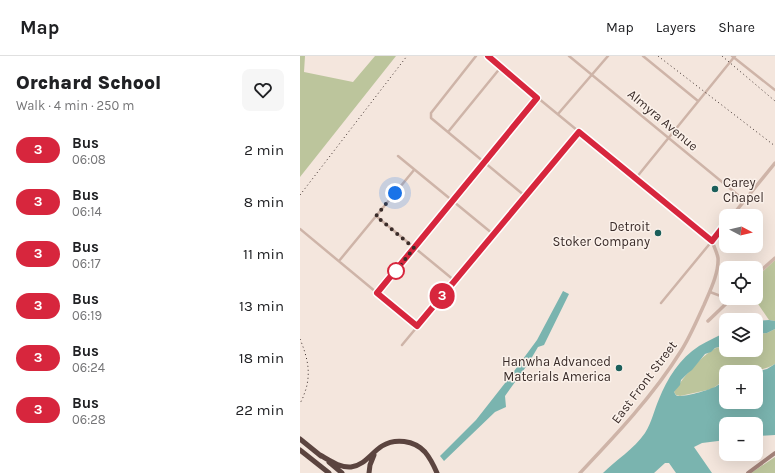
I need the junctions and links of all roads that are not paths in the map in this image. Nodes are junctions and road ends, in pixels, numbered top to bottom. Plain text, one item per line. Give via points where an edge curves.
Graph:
1 (476, 56) edge
2 (488, 56) edge
3 (569, 56) edge
4 (608, 56) edge
5 (643, 56) edge
6 (734, 56) edge
7 (501, 68) junction
8 (592, 75) junction
9 (774, 88) edge
10 (537, 98) junction
11 (698, 101) junction
12 (558, 114) junction
13 (448, 132) junction
14 (579, 132) junction
15 (668, 137) junction
16 (398, 156) dead end
17 (485, 162) junction
18 (775, 163) edge
19 (414, 170) junction
20 (636, 178) junction
21 (525, 196) junction
22 (744, 200) junction
23 (452, 201) junction
24 (737, 209) edge
25 (376, 216) junction
26 (300, 229) edge
27 (719, 232) edge
28 (493, 234) junction
29 (712, 241) junction
30 (414, 248) junction
31 (775, 258) edge
32 (339, 261) junction
33 (763, 269) edge
34 (455, 281) junction
35 (710, 292) junction
36 (377, 293) junction
37 (719, 295) edge
38 (661, 303) dead end
39 (725, 305) edge
40 (708, 321) dead end
41 (417, 326) junction
42 (402, 345) dead end
43 (300, 439) edge
44 (300, 450) edge
45 (376, 451) junction
46 (775, 453) edge
47 (320, 455) junction
48 (318, 464) junction
49 (324, 473) edge
50 (329, 473) edge
51 (342, 473) edge
52 (369, 473) edge
53 (437, 473) edge
54 (580, 473) edge
55 (748, 473) edge

1 - 13 street via 430,115
2 - 7 street
3 - 8 street, Almyra Avenue
4 - 8 street
5 - 11 street
6 - 9 street
6 - 11 street
7 - 10 street
7 - 13 street
8 - 12 street
8 - 15 street, Almyra Avenue
10 - 12 street
10 - 17 street
11 - 15 street
12 - 14 street
13 - 17 street
14 - 20 street
14 - 21 street
15 - 20 street
15 - 22 street, Almyra Avenue
16 - 19 street
17 - 21 street
17 - 23 street
18 - 22 street
19 - 23 street
19 - 25 street
20 - 29 street
21 - 28 street
22 - 24 street
23 - 28 street
23 - 30 street
25 - 30 street
25 - 32 street
26 - 32 street
27 - 29 street
28 - 34 street
29 - 35 street, East Front Street via 718,265
29 - 38 street
30 - 34 street
30 - 36 street
31 - 33 street
32 - 36 street
34 - 41 street
35 - 37 street
35 - 54 street, East Front Street via 682,351 636,412
36 - 41 street
39 - 40 street
41 - 42 street
43 - 47 highway
44 - 48 highway
45 - 47 highway via 365,462 351,467
45 - 52 highway
45 - 53 highway via 396,441 412,444 424,452
46 - 55 main road
47 - 51 highway
48 - 49 highway
48 - 50 highway

